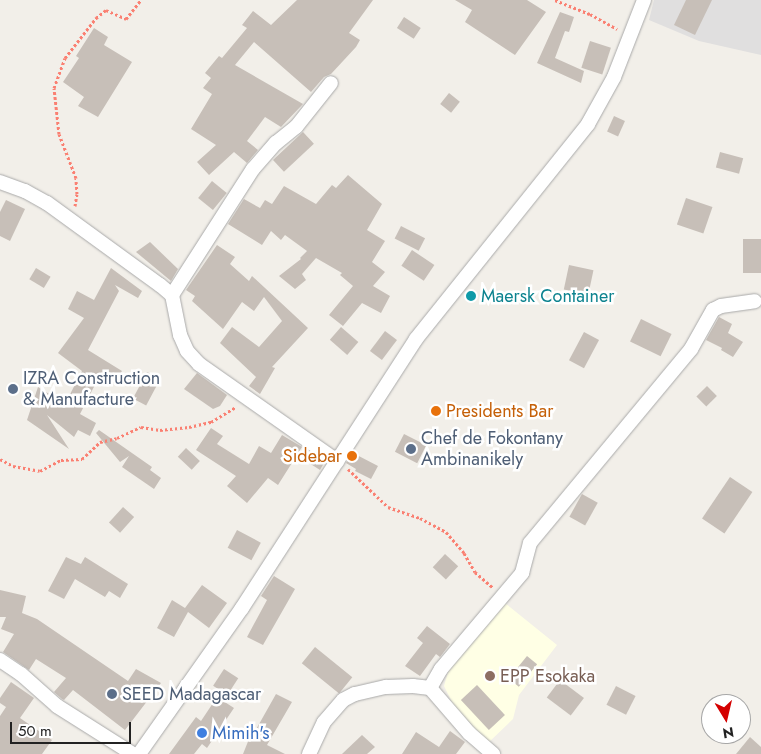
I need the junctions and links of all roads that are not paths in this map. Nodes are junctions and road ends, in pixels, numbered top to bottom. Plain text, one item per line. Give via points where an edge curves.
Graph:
1 (644, 0) edge
2 (331, 83) dead end
3 (0, 182) edge
4 (172, 295) junction
5 (756, 301) dead end
6 (337, 461) junction
7 (0, 660) edge
8 (430, 688) junction
9 (133, 754) edge
10 (139, 754) edge
11 (309, 754) edge
12 (493, 754) edge

1 - 6 street via 614,77 588,124 416,339
2 - 4 street via 296,126 253,169
3 - 4 street via 25,191 72,219
4 - 6 street via 180,335 187,351 199,364
5 - 8 street via 713,310 691,349 530,543 522,573 441,670
6 - 10 street via 242,608
7 - 9 street via 57,706
8 - 11 street via 386,687 343,700 324,722
8 - 12 street via 469,733

